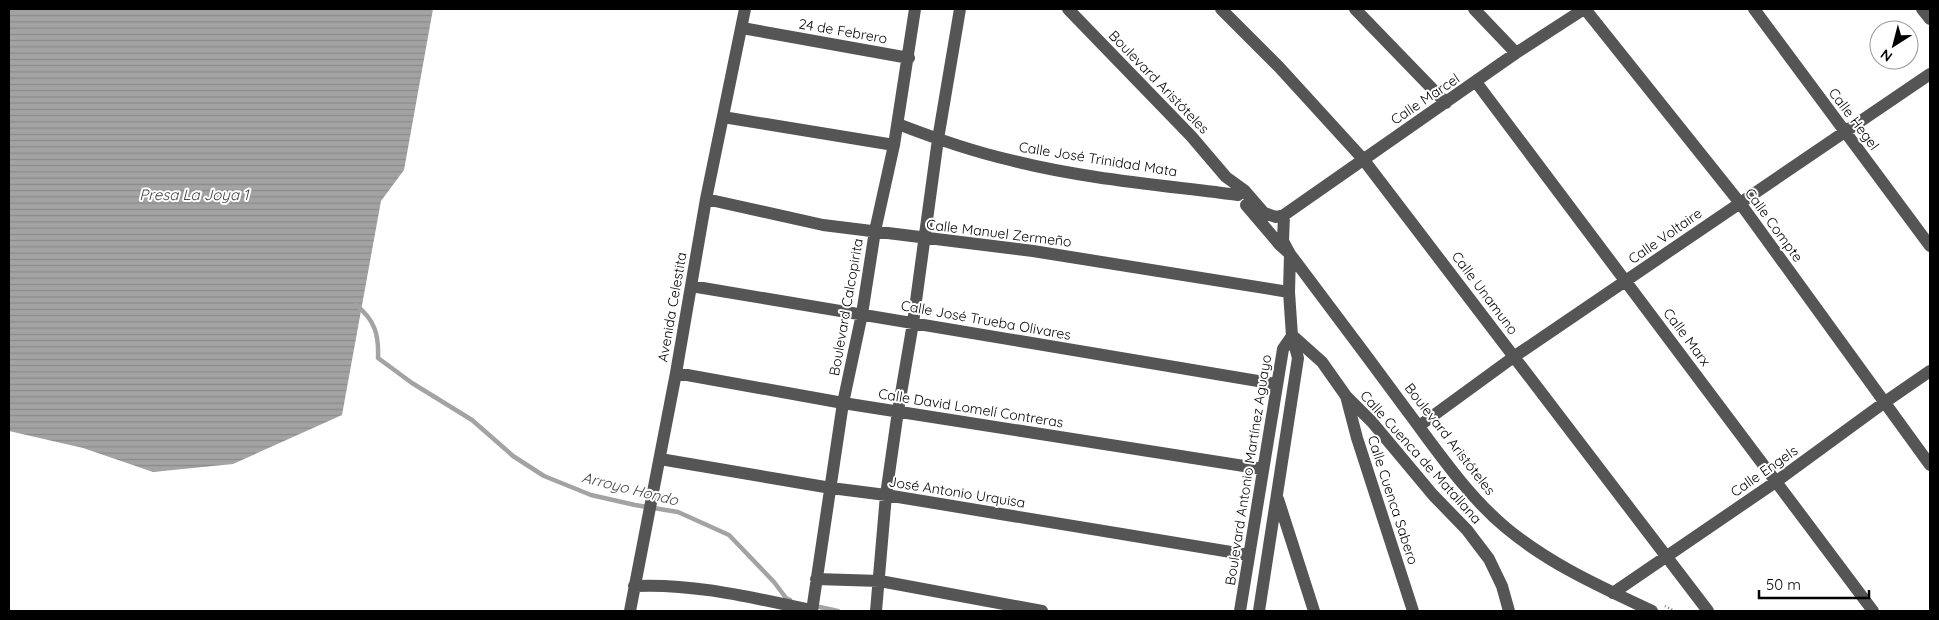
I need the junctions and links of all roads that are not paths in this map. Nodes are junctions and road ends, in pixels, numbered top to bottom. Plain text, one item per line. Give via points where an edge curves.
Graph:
1 (745, 9) edge
2 (915, 9) edge
3 (960, 9) edge
4 (1068, 9) edge
5 (1221, 9) edge
6 (1355, 9) edge
7 (1474, 9) edge
8 (1585, 9) edge
9 (1754, 9) edge
10 (1922, 9) edge
11 (1930, 19) edge
12 (742, 28) junction
13 (1516, 53) junction
14 (909, 58) junction
15 (1930, 74) edge
16 (1476, 82) junction
17 (1446, 103) junction
18 (723, 117) junction
19 (898, 124) junction
20 (1845, 133) junction
21 (938, 139) junction
22 (894, 145) junction
23 (1363, 159) junction
24 (1226, 177) junction
25 (1238, 195) junction
26 (706, 200) junction
27 (1740, 203) junction
28 (1284, 215) junction
29 (875, 231) junction
30 (924, 239) junction
31 (1930, 246) edge
32 (1290, 254) junction
33 (1626, 282) junction
34 (690, 286) junction
35 (1289, 292) junction
36 (862, 314) junction
37 (913, 323) junction
38 (1292, 336) junction
39 (1515, 356) junction
40 (1930, 372) edge
41 (676, 373) junction
42 (1276, 384) junction
43 (1346, 396) junction
44 (1885, 402) junction
45 (843, 403) junction
46 (898, 411) junction
47 (1419, 426) junction
48 (660, 459) junction
49 (1930, 465) edge
50 (1263, 469) junction
51 (1777, 481) junction
52 (831, 488) junction
53 (886, 495) junction
54 (1277, 496) junction
55 (1249, 555) junction
56 (1667, 556) junction
57 (816, 579) junction
58 (880, 582) junction
59 (634, 586) junction
60 (1613, 593) junction
61 (812, 609) edge
62 (630, 611) edge
63 (876, 611) edge
64 (1042, 611) edge
65 (1240, 611) edge
66 (1259, 611) edge
67 (1314, 611) edge
68 (1413, 611) edge
69 (1509, 611) edge
70 (1652, 611) edge
71 (1708, 611) edge
72 (1873, 611) edge

1 - 12 street, Avenida Celestita
2 - 14 street, Boulevard Calcopirita
3 - 21 street
4 - 24 street, Boulevard Aristóteles via 1191,136
5 - 23 street, Calle Unamuno
6 - 17 street
7 - 13 street
8 - 13 street, Calle Marcel
8 - 27 street, Calle Compte
9 - 20 street, Calle Hegel
10 - 11 street
12 - 14 street, 24 de Febrero
12 - 18 street, Avenida Celestita
13 - 16 street, Calle Marcel
14 - 19 street, Boulevard Calcopirita
15 - 20 street, Calle Voltaire
16 - 17 street, Calle Marcel
16 - 33 street, Calle Marx
17 - 23 street, Calle Marcel
18 - 22 street
18 - 26 street, Avenida Celestita
19 - 21 street, Calle José Trinidad Mata
19 - 22 street, Boulevard Calcopirita
20 - 27 street, Calle Voltaire
20 - 31 street, Calle Hegel
21 - 25 street, Calle José Trinidad Mata via 1053,169
21 - 30 street
22 - 29 street, Boulevard Calcopirita
23 - 28 street, Calle Marcel
23 - 39 street, Calle Unamuno
24 - 25 street, Boulevard Aristóteles
24 - 28 street, Boulevard Aristóteles via 1244,190 1264,213
25 - 32 street, Boulevard Aristóteles
26 - 29 street, Calle Manuel Zermeño via 823,225
26 - 34 street, Avenida Celestita
27 - 33 street, Calle Voltaire
27 - 44 street, Calle Compte
28 - 32 street, Boulevard Aristóteles via 1283,241
29 - 30 street, Calle Manuel Zermeño
29 - 36 street, Boulevard Calcopirita
30 - 35 street, Calle Manuel Zermeño via 1033,251
30 - 37 street
32 - 35 street, Boulevard Antonio Martínez Aguayo
32 - 47 street, Boulevard Aristóteles
33 - 39 street, Calle Voltaire
33 - 51 street, Calle Marx
34 - 36 street, Calle José Trueba Olivares
34 - 41 street, Avenida Celestita
35 - 38 street, Boulevard Antonio Martínez Aguayo
36 - 37 street, Calle José Trueba Olivares
36 - 45 street, Boulevard Calcopirita
37 - 42 street, Calle José Trueba Olivares
37 - 46 street
38 - 42 street, Boulevard Antonio Martínez Aguayo via 1283,350
38 - 43 street, Calle Cuenca de Matallana via 1322,362
38 - 54 street, Boulevard Antonio Martínez Aguayo via 1298,358
39 - 47 street, Calle Voltaire
39 - 56 street, Calle Unamuno
40 - 44 street, Calle Engels
41 - 45 street, Calle David Lomelí Contreras
41 - 48 street, Avenida Celestita
42 - 50 street, Boulevard Antonio Martínez Aguayo
43 - 68 street, Calle Cuenca Sabero
43 - 69 street, Calle Cuenca de Matallana via 1489,558
44 - 49 street, Calle Compte
44 - 51 street, Calle Engels
45 - 46 street, Calle David Lomelí Contreras
45 - 52 street, Boulevard Calcopirita
46 - 50 street, Calle David Lomelí Contreras
46 - 53 street
47 - 60 street, Boulevard Aristóteles via 1476,499 1503,526 1574,574
48 - 52 street, José Antonio Urquisa
48 - 59 street, Avenida Celestita
50 - 55 street, Boulevard Antonio Martínez Aguayo
51 - 56 street, Calle Engels
51 - 72 street, Calle Marx
52 - 53 street, José Antonio Urquisa
52 - 57 street, Boulevard Calcopirita
53 - 55 street, José Antonio Urquisa
53 - 58 street
54 - 66 street, Boulevard Antonio Martínez Aguayo
54 - 67 street
55 - 65 street, Boulevard Antonio Martínez Aguayo
56 - 60 street, Calle Engels
56 - 71 street, Calle Unamuno
57 - 58 street
57 - 61 street, Boulevard Calcopirita
58 - 63 street
58 - 64 street
59 - 61 street via 708,589
59 - 62 street, Avenida Celestita
60 - 70 street, Boulevard Aristóteles

